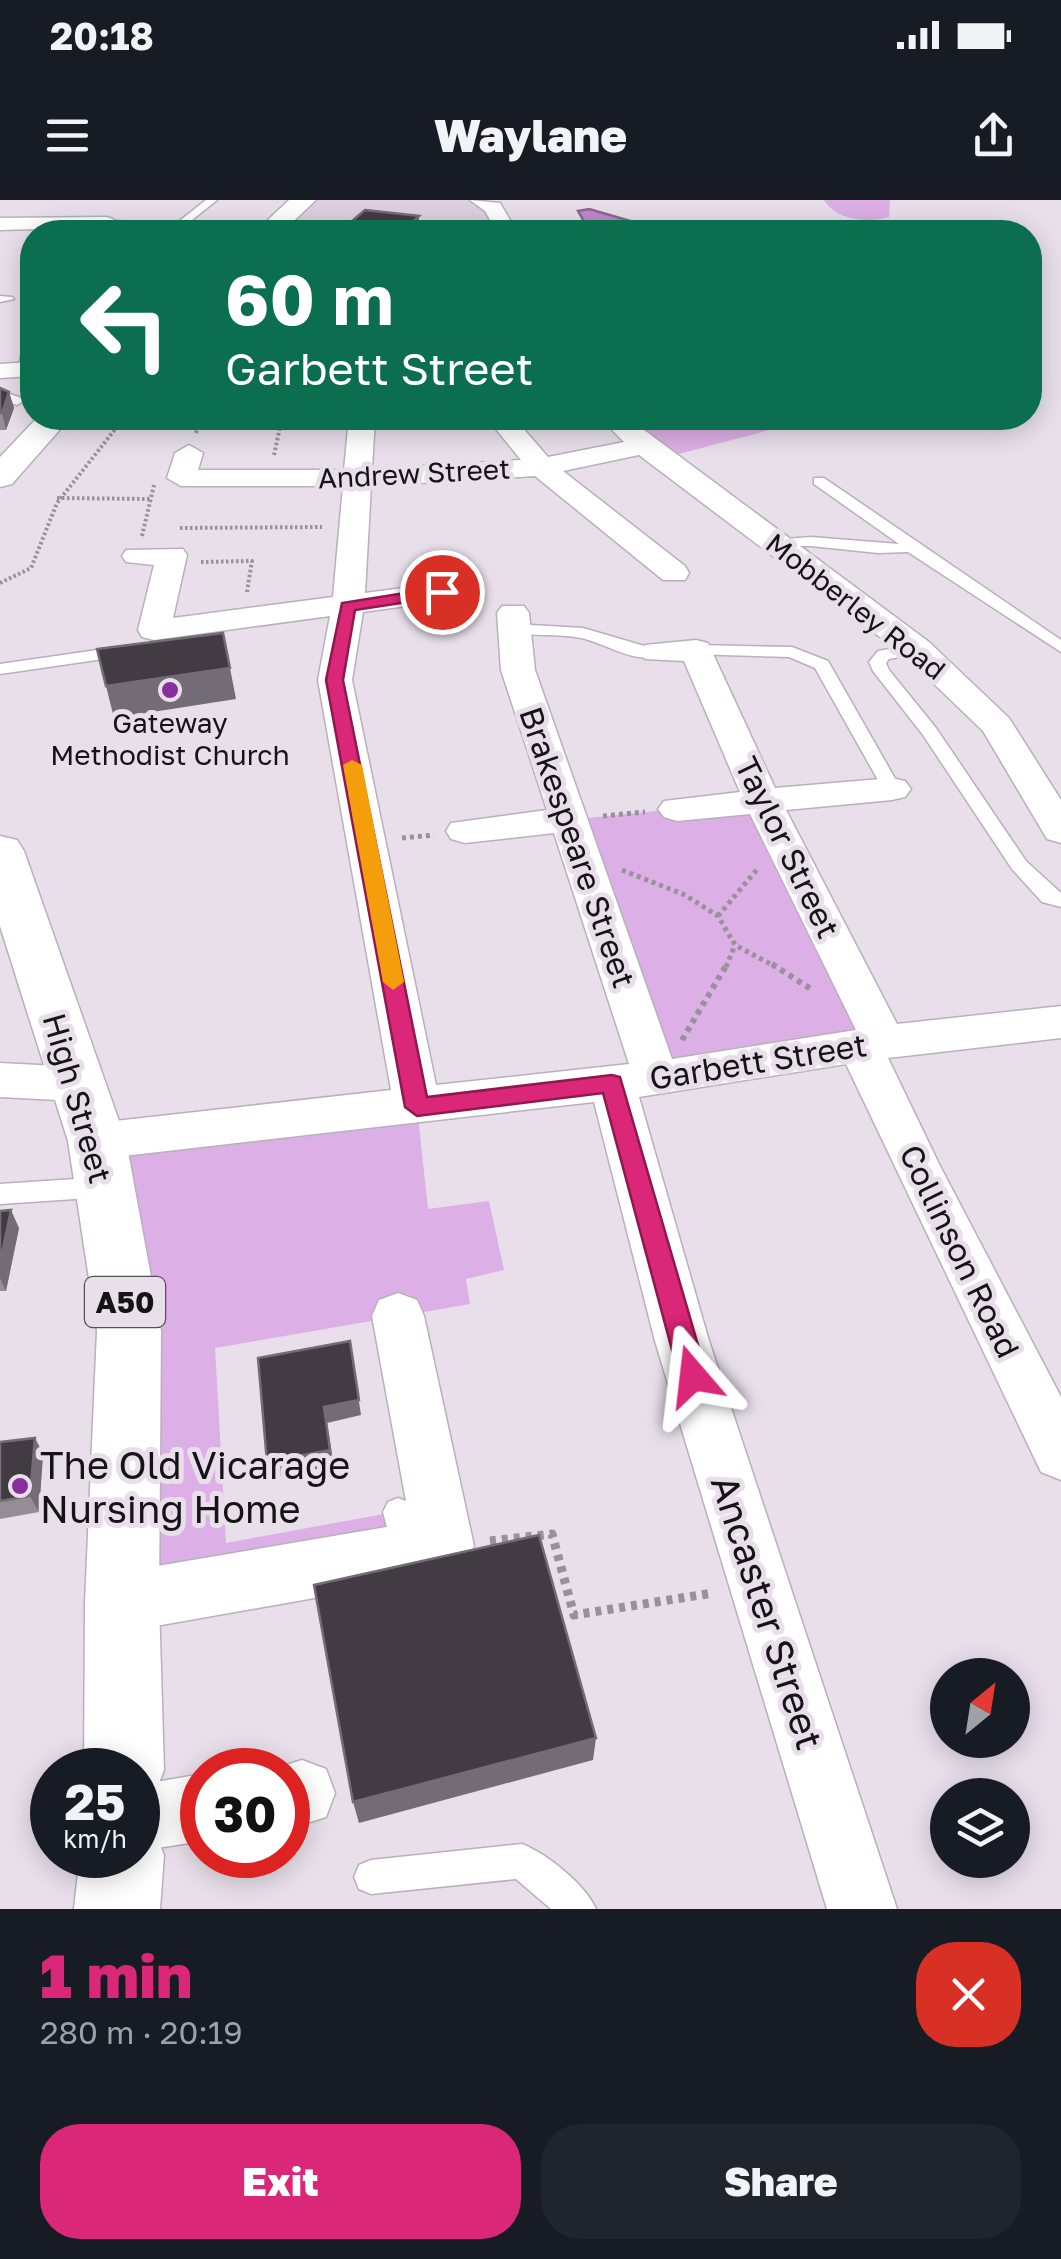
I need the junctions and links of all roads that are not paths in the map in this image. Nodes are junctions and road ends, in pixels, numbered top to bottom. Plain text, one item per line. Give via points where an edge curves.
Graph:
1 (212, 200) edge
2 (304, 200) edge
3 (480, 200) edge
4 (187, 220) edge
5 (281, 220) edge
6 (500, 220) edge
7 (0, 394) edge
8 (17, 401) dead end
9 (43, 430) edge
10 (361, 430) edge
11 (510, 430) edge
12 (621, 430) edge
13 (635, 430) edge
14 (541, 467) junction
15 (0, 477) edge
16 (169, 477) road end
17 (358, 478) junction
18 (819, 481) dead end
19 (778, 543) junction
20 (910, 547) junction
21 (137, 556) road end
22 (656, 569) dead end
23 (442, 592) dead end
24 (348, 607) junction
25 (514, 621) joint
26 (1061, 647) edge
27 (918, 649) junction
28 (128, 650) edge
29 (696, 650) junction
30 (657, 652) joint
31 (0, 669) edge
32 (892, 789) joint
33 (762, 800) junction
34 (676, 809) road end
35 (465, 831) road end
36 (1061, 831) edge
37 (573, 836) junction
38 (0, 852) edge
39 (1061, 900) edge
40 (12, 927) edge
41 (1061, 1022) edge
42 (873, 1044) junction
43 (0, 1080) edge
44 (634, 1081) junction
45 (77, 1084) junction
46 (417, 1107) junction
47 (101, 1164) junction
48 (0, 1194) edge
49 (398, 1316) dead end
50 (1061, 1454) edge
51 (122, 1602) junction
52 (124, 1748) edge
53 (371, 1876) dead end
54 (120, 1878) edge
55 (117, 1909) edge
56 (578, 1909) edge
57 (862, 1909) edge

1 - 4 lane
2 - 5 main road
3 - 6 street
7 - 8 lane
9 - 15 main road
10 - 17 street
11 - 14 street
12 - 14 street, Andrew Street
13 - 19 street, Mobberley Road
14 - 17 street, Andrew Street
14 - 22 street
16 - 17 street, Andrew Street via 248,465
17 - 24 street
18 - 20 lane
19 - 20 lane via 798,539 876,551
19 - 27 street, Mobberley Road
20 - 26 lane
21 - 24 street via 172,555 154,630
23 - 24 street
24 - 46 street via 335,680
25 - 30 lane
25 - 37 street, Brakespeare Street via 518,670
27 - 36 street, Mobberley Road via 997,725
27 - 39 lane via 877,662 1019,865 1049,898
28 - 31 lane
29 - 30 street
29 - 32 lane via 792,652 822,665
29 - 33 street, Taylor Street
32 - 33 street
33 - 34 street
33 - 42 street, Taylor Street
35 - 37 street
37 - 44 street, Brakespeare Street
38 - 40 main road, High Street / A50
40 - 45 main road, High Street / A50
41 - 42 street, Garbett Street
42 - 44 street, Garbett Street
42 - 50 street, Collinson Road via 915,1164
43 - 45 street
44 - 46 street, Garbett Street
44 - 57 street, Ancaster Street via 682,1341
45 - 47 main road, High Street / A50
46 - 47 street, Garbett Street
47 - 48 lane
47 - 51 main road, High Street / A50 via 130,1331
49 - 51 street via 416,1536
51 - 52 main road, High Street / A50
53 - 56 lane via 522,1860
54 - 55 main road

